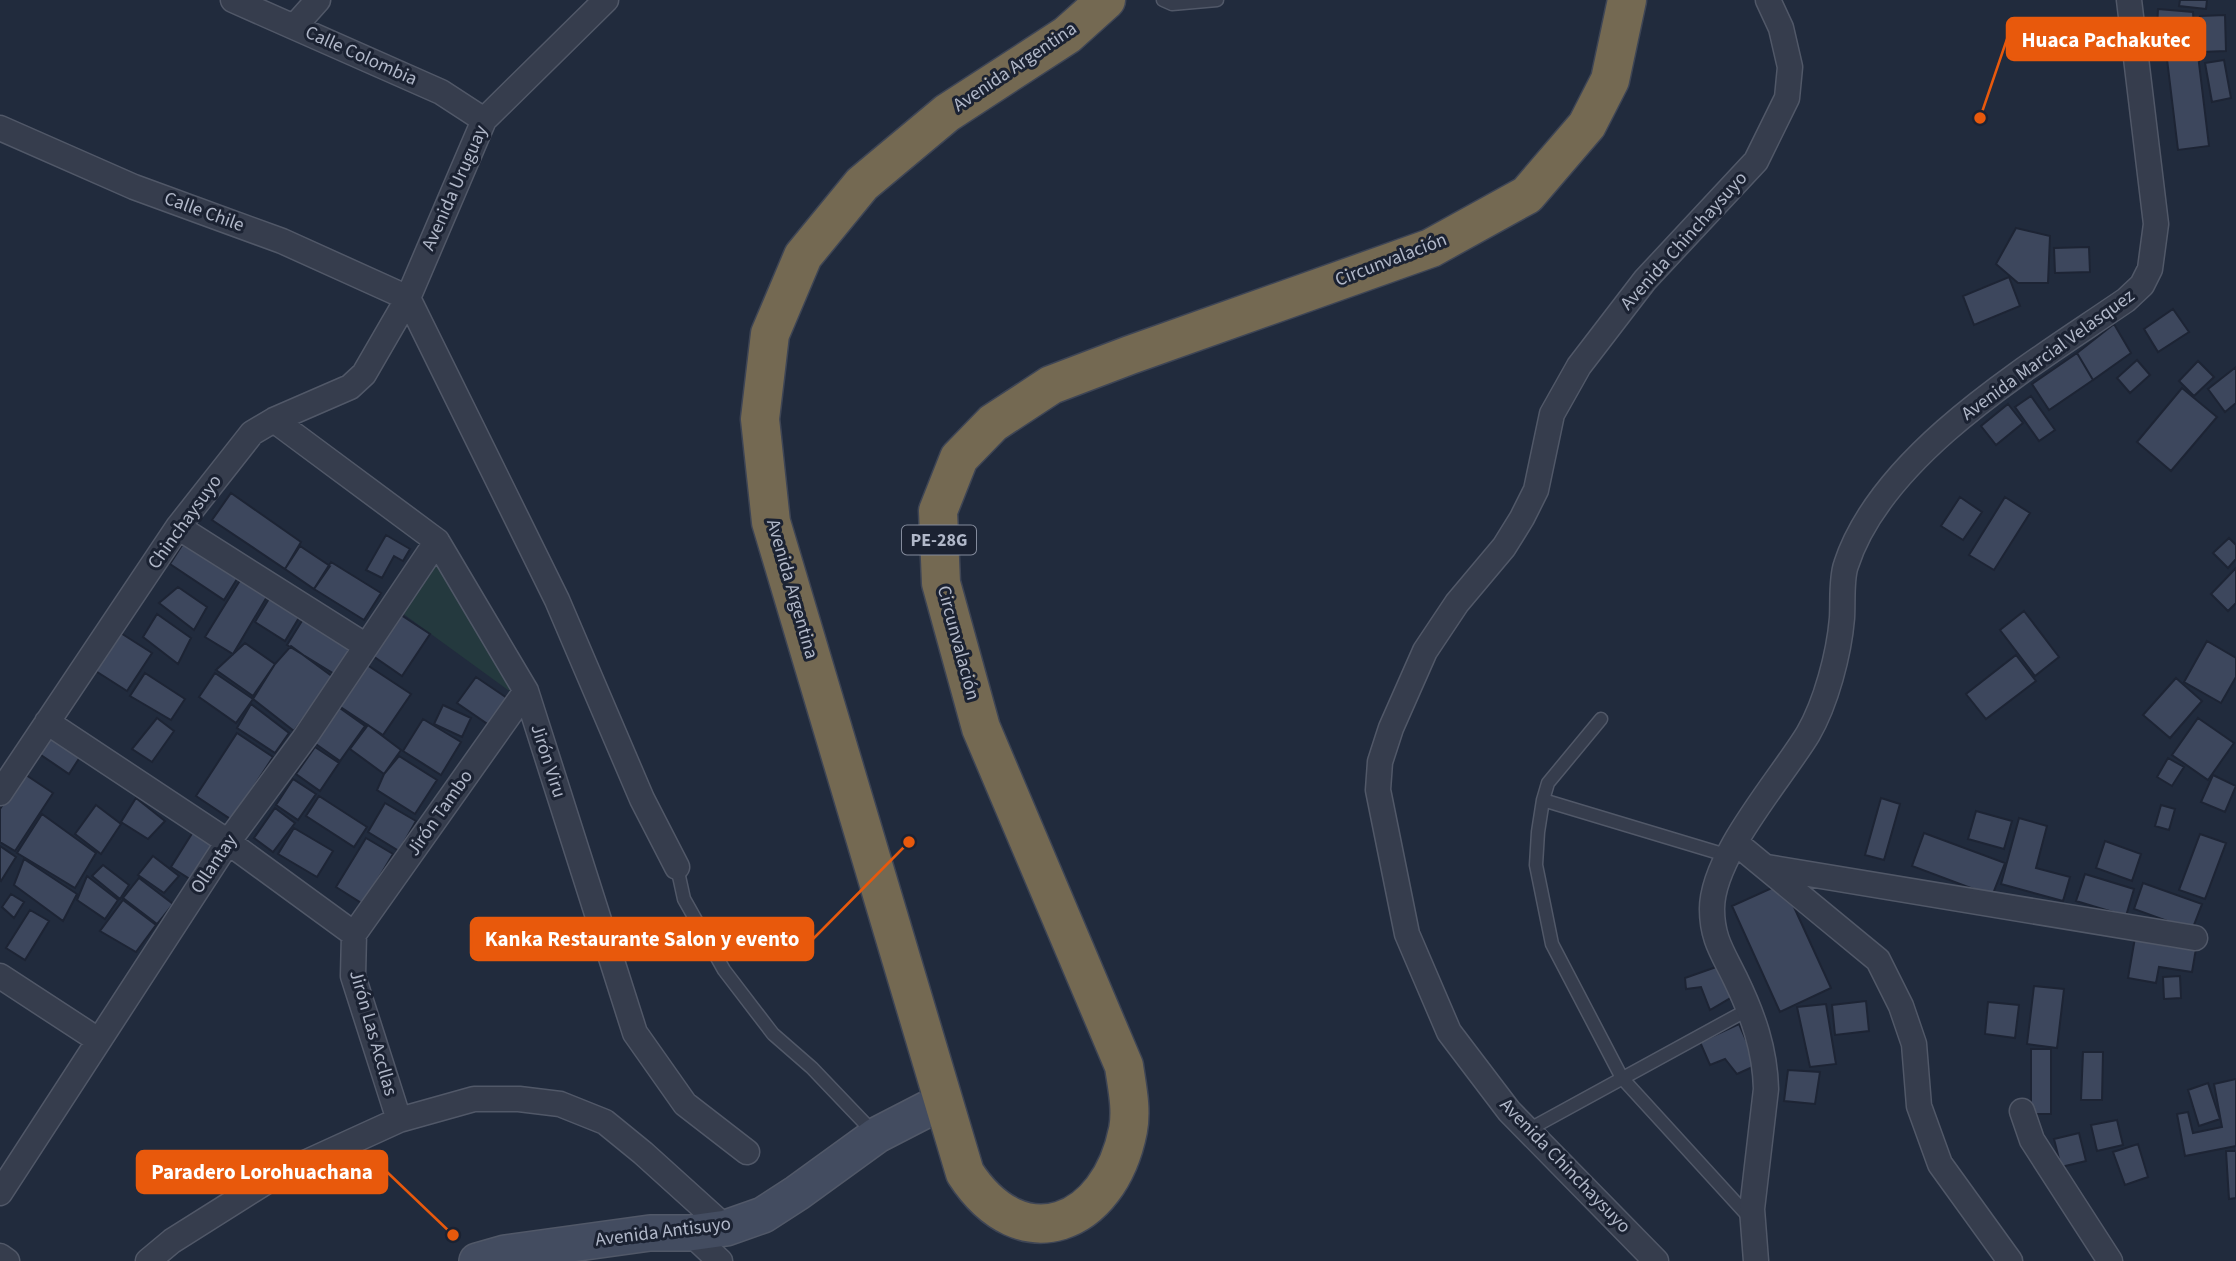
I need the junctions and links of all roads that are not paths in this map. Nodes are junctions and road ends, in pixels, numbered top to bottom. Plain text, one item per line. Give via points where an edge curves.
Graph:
1 (233, 0) edge
2 (318, 0) edge
3 (606, 0) edge
4 (1106, 0) edge
5 (1163, 0) edge
6 (1217, 0) edge
7 (1627, 0) edge
8 (1768, 0) edge
9 (2129, 0) edge
10 (294, 27) junction
11 (484, 120) junction
12 (0, 128) edge
13 (408, 298) junction
14 (274, 420) junction
15 (178, 527) junction
16 (438, 541) junction
17 (366, 646) junction
18 (526, 691) junction
19 (1601, 719) dead end
20 (47, 722) junction
21 (0, 793) edge
22 (1544, 800) junction
23 (228, 842) junction
24 (1733, 850) junction
25 (677, 867) joint
26 (1765, 867) junction
27 (354, 934) junction
28 (2194, 937) dead end
29 (0, 976) edge
30 (1749, 1009) junction
31 (97, 1040) junction
32 (1622, 1079) junction
33 (943, 1101) junction
34 (2022, 1111) dead end
35 (399, 1119) junction
36 (1528, 1130) junction
37 (877, 1135) junction
38 (747, 1152) dead end
39 (0, 1193) edge
40 (1753, 1221) junction
41 (726, 1227) junction
42 (690, 1233) junction
43 (0, 1256) edge
44 (7, 1261) edge
45 (148, 1261) edge
46 (477, 1261) edge
47 (720, 1261) edge
48 (1656, 1261) edge
49 (1756, 1261) edge
50 (2010, 1261) edge
51 (2110, 1261) edge

1 - 10 street, Calle Colombia
2 - 10 street
3 - 11 street, Avenida Uruguay
4 - 33 highway, Avenida Argentina / PE-28G via 1067,34 947,113 862,184 803,256 770,334 760,419 771,522
5 - 6 lane via 1172,4
7 - 33 highway, Circunvalación / PE-28G via 1610,80 1593,114 1527,195 1431,248 1051,385 993,423 959,458 938,511 941,583 981,728 1124,1066 1129,1127 1120,1161 1089,1210 1068,1223 1031,1228 1001,1218 972,1186
8 - 36 street, Avenida Chinchaysuyo via 1790,66 1787,98 1756,161 1645,280 1578,366 1552,414 1536,489 1522,518 1425,651 1380,762 1378,790 1407,934 1449,1032
9 - 24 street, Avenida Marcial Velasquez via 2156,224 2146,277 2126,300 1979,401 1903,471 1860,534 1845,568 1840,635 1828,687 1809,733 1748,820
10 - 11 street, Calle Colombia via 441,92
11 - 13 street, Avenida Uruguay
12 - 13 street, Calle Chile via 134,187 282,241
13 - 14 street, Chinchaysuyo via 364,374 350,387
13 - 25 street via 557,600 642,799
14 - 15 street, Chinchaysuyo via 252,433
14 - 16 street, Jirón Viru
15 - 17 street
15 - 20 street, Chinchaysuyo
16 - 17 street, Ollantay
16 - 18 street, Jirón Viru
17 - 23 street, Ollantay
18 - 27 street, Jirón Tambo
18 - 38 street, Jirón Viru via 635,1032 685,1104
19 - 22 lane via 1548,783
20 - 21 street, Chinchaysuyo
20 - 23 street
22 - 24 lane
22 - 32 lane via 1535,865 1552,944
23 - 27 street
23 - 31 street, Ollantay
24 - 26 street
24 - 30 street, Avenida Marcial Velasquez via 1720,873 1712,906 1714,935
25 - 37 lane via 684,900 724,970 773,1034
26 - 28 street
26 - 50 street via 1878,960 1914,1044 1919,1106 1940,1164
27 - 35 street, Jirón Las Accllas via 353,976
29 - 31 street
30 - 32 lane
30 - 40 street, Avenida Marcial Velasquez via 1766,1071
31 - 39 street, Ollantay
32 - 36 lane
32 - 40 lane
33 - 37 street, Avenida Antisuyo
34 - 51 street via 2032,1140
35 - 41 street via 474,1099 560,1104 605,1122
35 - 45 street via 272,1178
36 - 48 street, Avenida Chinchaysuyo
37 - 41 street, Avenida Antisuyo via 763,1215
40 - 49 street, Avenida Marcial Velasquez
41 - 42 street, Avenida Antisuyo
42 - 46 street, Avenida Antisuyo via 650,1233
42 - 47 street
43 - 44 street

